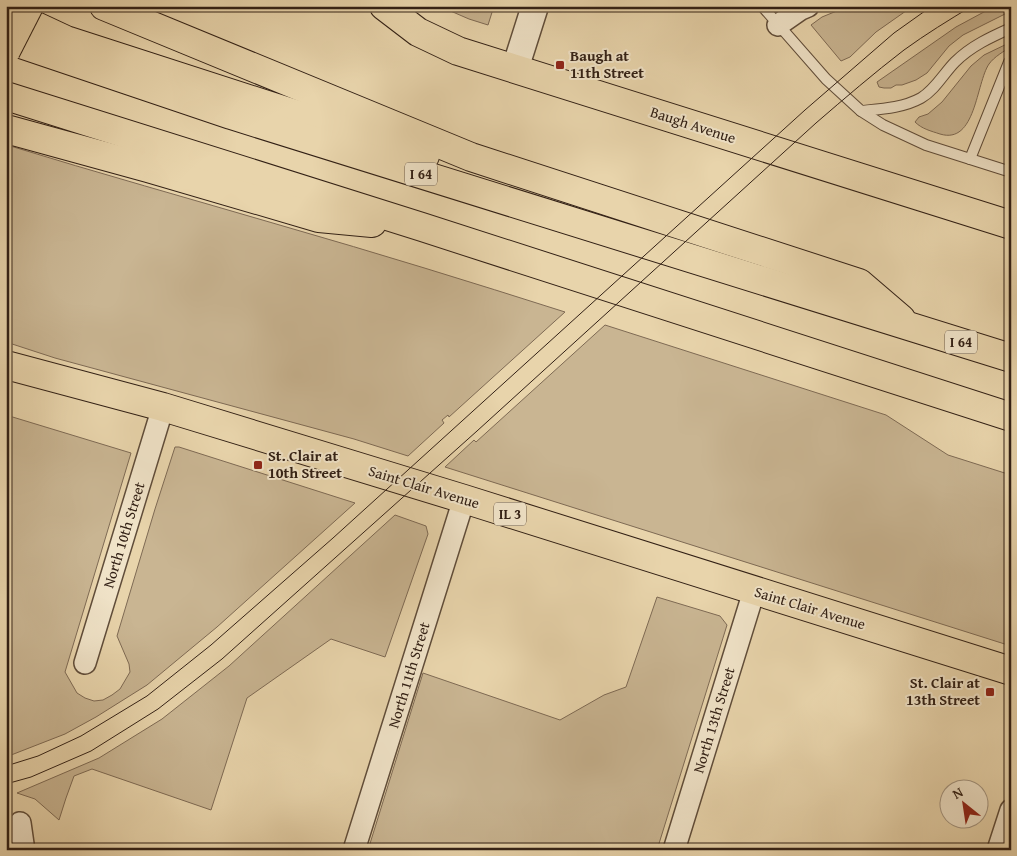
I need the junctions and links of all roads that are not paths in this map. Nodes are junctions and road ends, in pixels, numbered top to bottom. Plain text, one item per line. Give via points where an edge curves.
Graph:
1 (29, 6) edge
2 (104, 6) edge
3 (384, 6) edge
4 (535, 6) edge
5 (762, 6) edge
6 (808, 6) edge
7 (6, 12) edge
8 (778, 25) junction
9 (1011, 28) edge
10 (6, 39) edge
11 (6, 52) edge
12 (1011, 61) edge
13 (514, 69) junction
14 (6, 96) edge
15 (861, 111) junction
16 (6, 129) edge
17 (970, 159) junction
18 (1011, 172) edge
19 (1011, 225) edge
20 (422, 227) junction
21 (837, 304) junction
22 (910, 326) junction
23 (1011, 358) edge
24 (6, 365) edge
25 (163, 407) junction
26 (1011, 417) edge
27 (464, 500) junction
28 (754, 591) junction
29 (86, 663) dead end
30 (1011, 671) edge
31 (1011, 810) edge
32 (20, 823) dead end
33 (22, 850) edge
34 (354, 850) edge
35 (674, 850) edge
36 (998, 850) edge

1 - 11 main road, bridge
2 - 22 main road via 471,157 859,283
3 - 13 main road, Baugh Avenue via 418,32 458,51
4 - 13 street
5 - 8 lane
6 - 8 street
7 - 21 main road via 66,40 776,270
8 - 15 lane via 826,79
9 - 15 lane via 971,48 923,97 908,104
10 - 21 main road, I 64 via 231,115
12 - 17 lane
13 - 19 main road, Baugh Avenue
14 - 20 main road
15 - 17 lane via 926,145
16 - 20 main road via 320,218
17 - 18 lane
20 - 26 main road
21 - 22 main road, I 64
22 - 23 main road, I 64
24 - 25 main road, Saint Clair Avenue / IL 3
25 - 27 main road, Saint Clair Avenue / IL 3
25 - 29 street, North 10th Street
27 - 28 main road, Saint Clair Avenue / IL 3
27 - 34 street, North 11th Street
28 - 30 main road, Saint Clair Avenue / IL 3
28 - 35 street, North 13th Street
31 - 36 street
32 - 33 street

